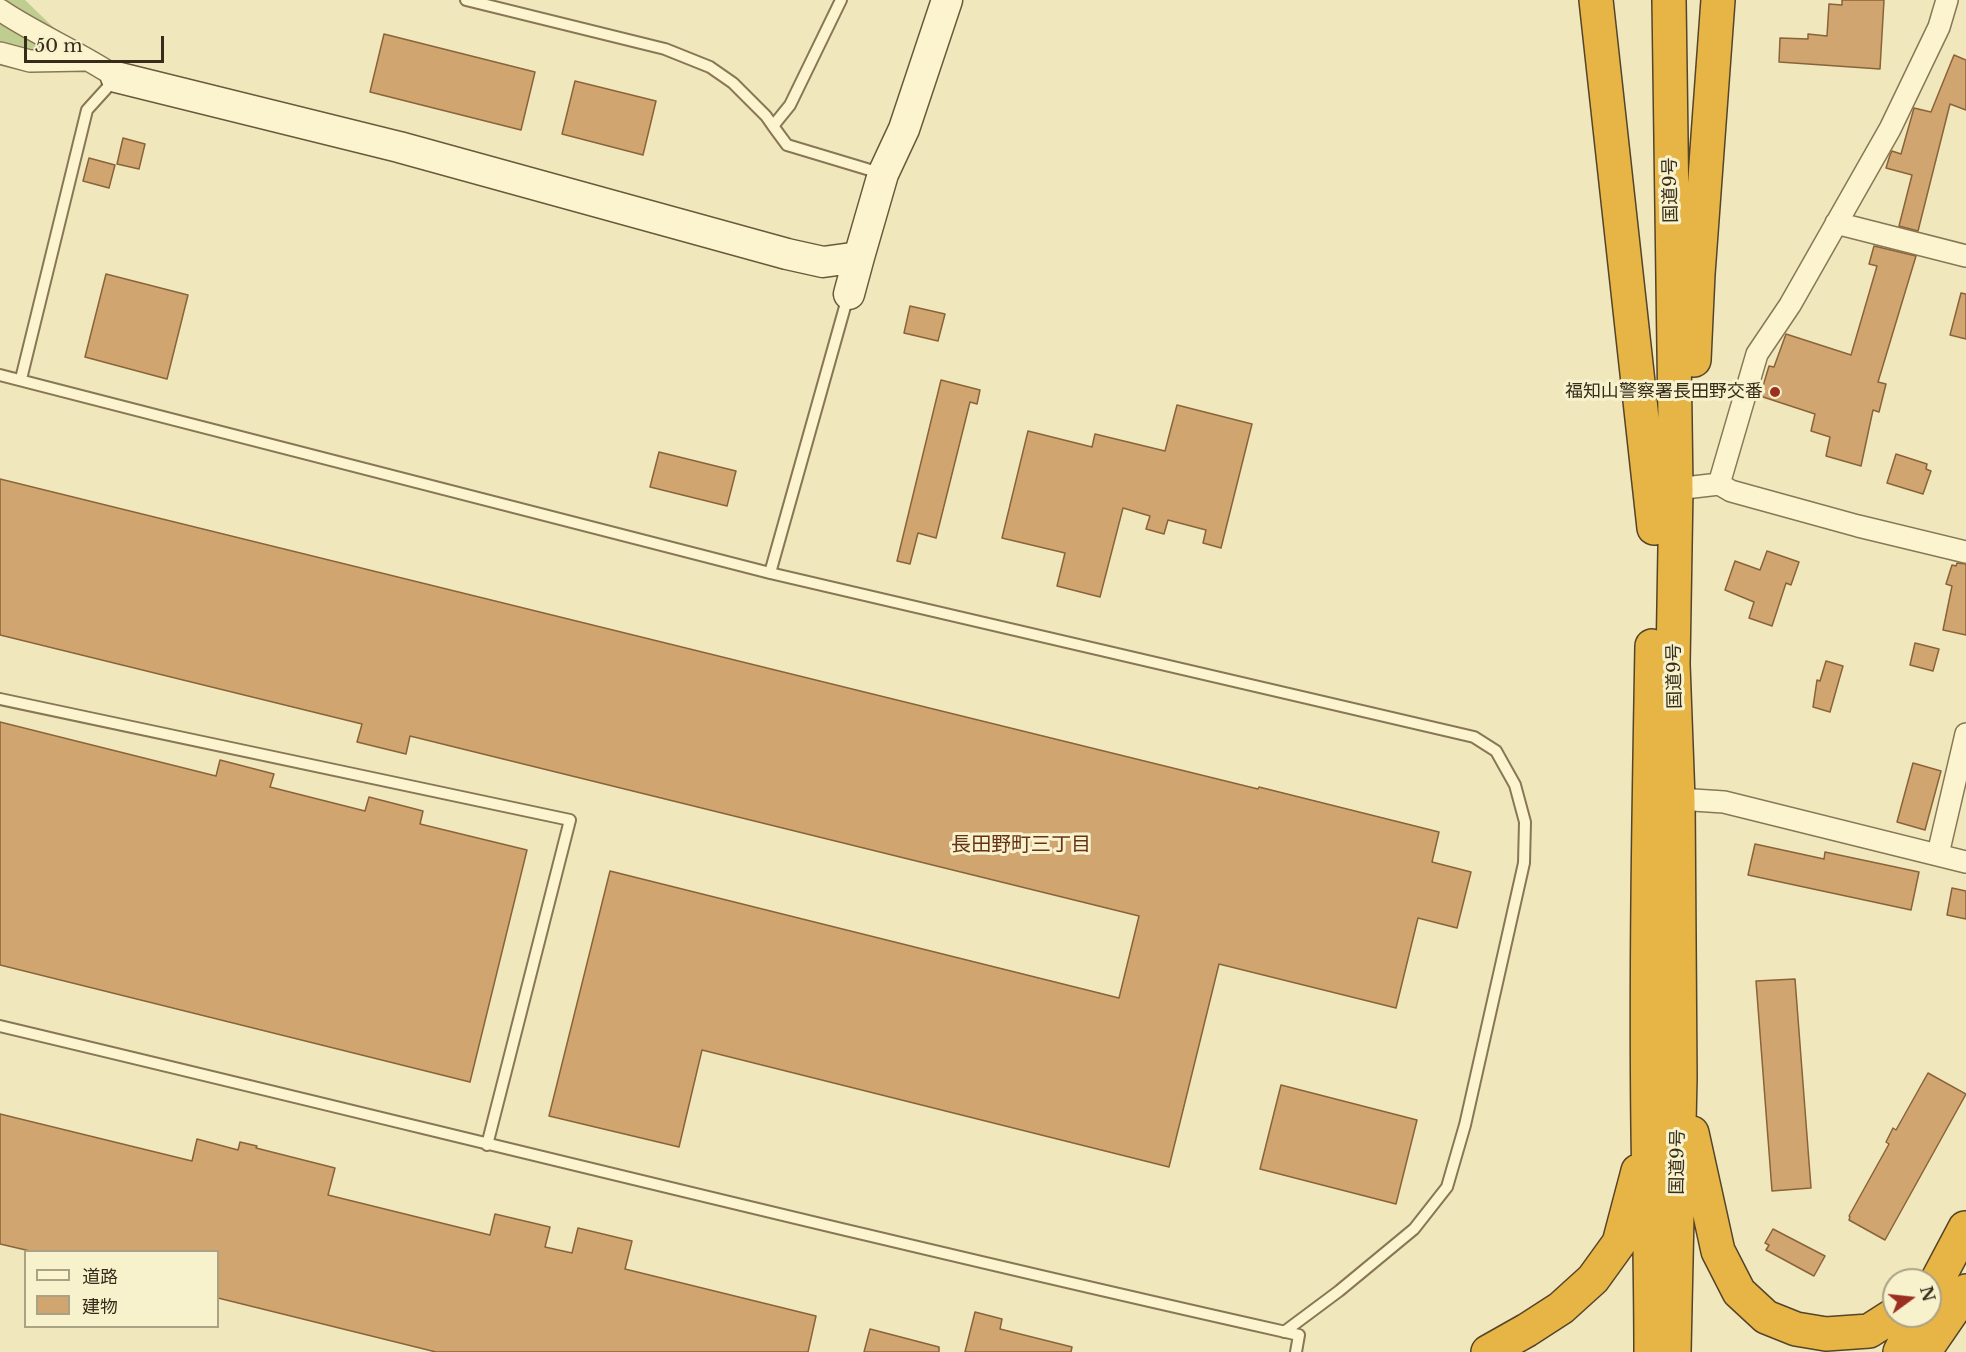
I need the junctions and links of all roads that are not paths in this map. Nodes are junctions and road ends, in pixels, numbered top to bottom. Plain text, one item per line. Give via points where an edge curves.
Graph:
1 (466, 0) edge
2 (842, 0) edge
3 (947, 0) edge
4 (1596, 0) edge
5 (1648, 0) edge
6 (1669, 0) edge
7 (1718, 0) edge
8 (1947, 0) edge
9 (0, 10) edge
10 (0, 53) edge
11 (90, 59) junction
12 (116, 77) junction
13 (773, 126) junction
14 (883, 174) junction
15 (1836, 224) junction
16 (1966, 256) edge
17 (859, 257) junction
18 (849, 294) joint
19 (0, 375) edge
20 (21, 380) junction
21 (1719, 484) junction
22 (1676, 489) junction
23 (1654, 528) junction
24 (1966, 552) edge
25 (770, 573) junction
26 (0, 699) edge
27 (1966, 734) edge
28 (1678, 799) junction
29 (1938, 854) junction
30 (1966, 862) edge
31 (0, 1026) edge
32 (1680, 1078) junction
33 (1648, 1128) junction
34 (487, 1145) junction
35 (1966, 1227) edge
36 (1936, 1268) edge
37 (1942, 1272) edge
38 (1966, 1291) edge
39 (1966, 1298) edge
40 (1912, 1328) edge
41 (1872, 1329) edge
42 (1284, 1332) junction
43 (1296, 1352) edge
44 (1488, 1352) edge
45 (1651, 1352) edge
46 (1674, 1352) edge
47 (1900, 1352) edge
48 (1924, 1352) edge
49 (1943, 1352) edge

1 - 13 lane via 665,49 710,67 733,83
2 - 13 lane via 790,105
3 - 14 street via 904,129
4 - 23 highway
5 - 23 highway, 国道9号
6 - 22 highway, 国道9号
7 - 22 highway via 1692,415
8 - 15 street via 1939,27 1895,119
9 - 11 street via 24,27
10 - 11 street via 30,61
11 - 12 street
12 - 17 street via 411,150 787,254 824,262
12 - 20 lane via 87,110
13 - 14 lane via 787,145
14 - 17 street
15 - 16 street
15 - 21 street via 1757,354
17 - 18 street
18 - 25 lane
19 - 20 lane
20 - 25 lane
21 - 22 street
21 - 24 street via 1777,504
22 - 28 highway, 国道9号 via 1673,664
23 - 33 highway, 国道9号
25 - 42 lane via 1474,737 1496,751 1515,785 1525,822 1524,863 1465,1125 1447,1187 1414,1229
26 - 34 lane via 570,820
27 - 29 street
28 - 29 street via 1724,802
28 - 32 highway, 国道9号
29 - 30 street
31 - 34 lane
32 - 41 highway via 1718,1251 1739,1292 1766,1317 1796,1329 1826,1334
32 - 46 highway, 国道9号
33 - 44 highway via 1619,1243 1593,1279 1561,1308
33 - 45 highway, 国道9号
34 - 42 lane
35 - 36 highway
35 - 37 highway
38 - 48 highway
39 - 49 highway
40 - 47 highway
42 - 43 lane via 1299,1335

